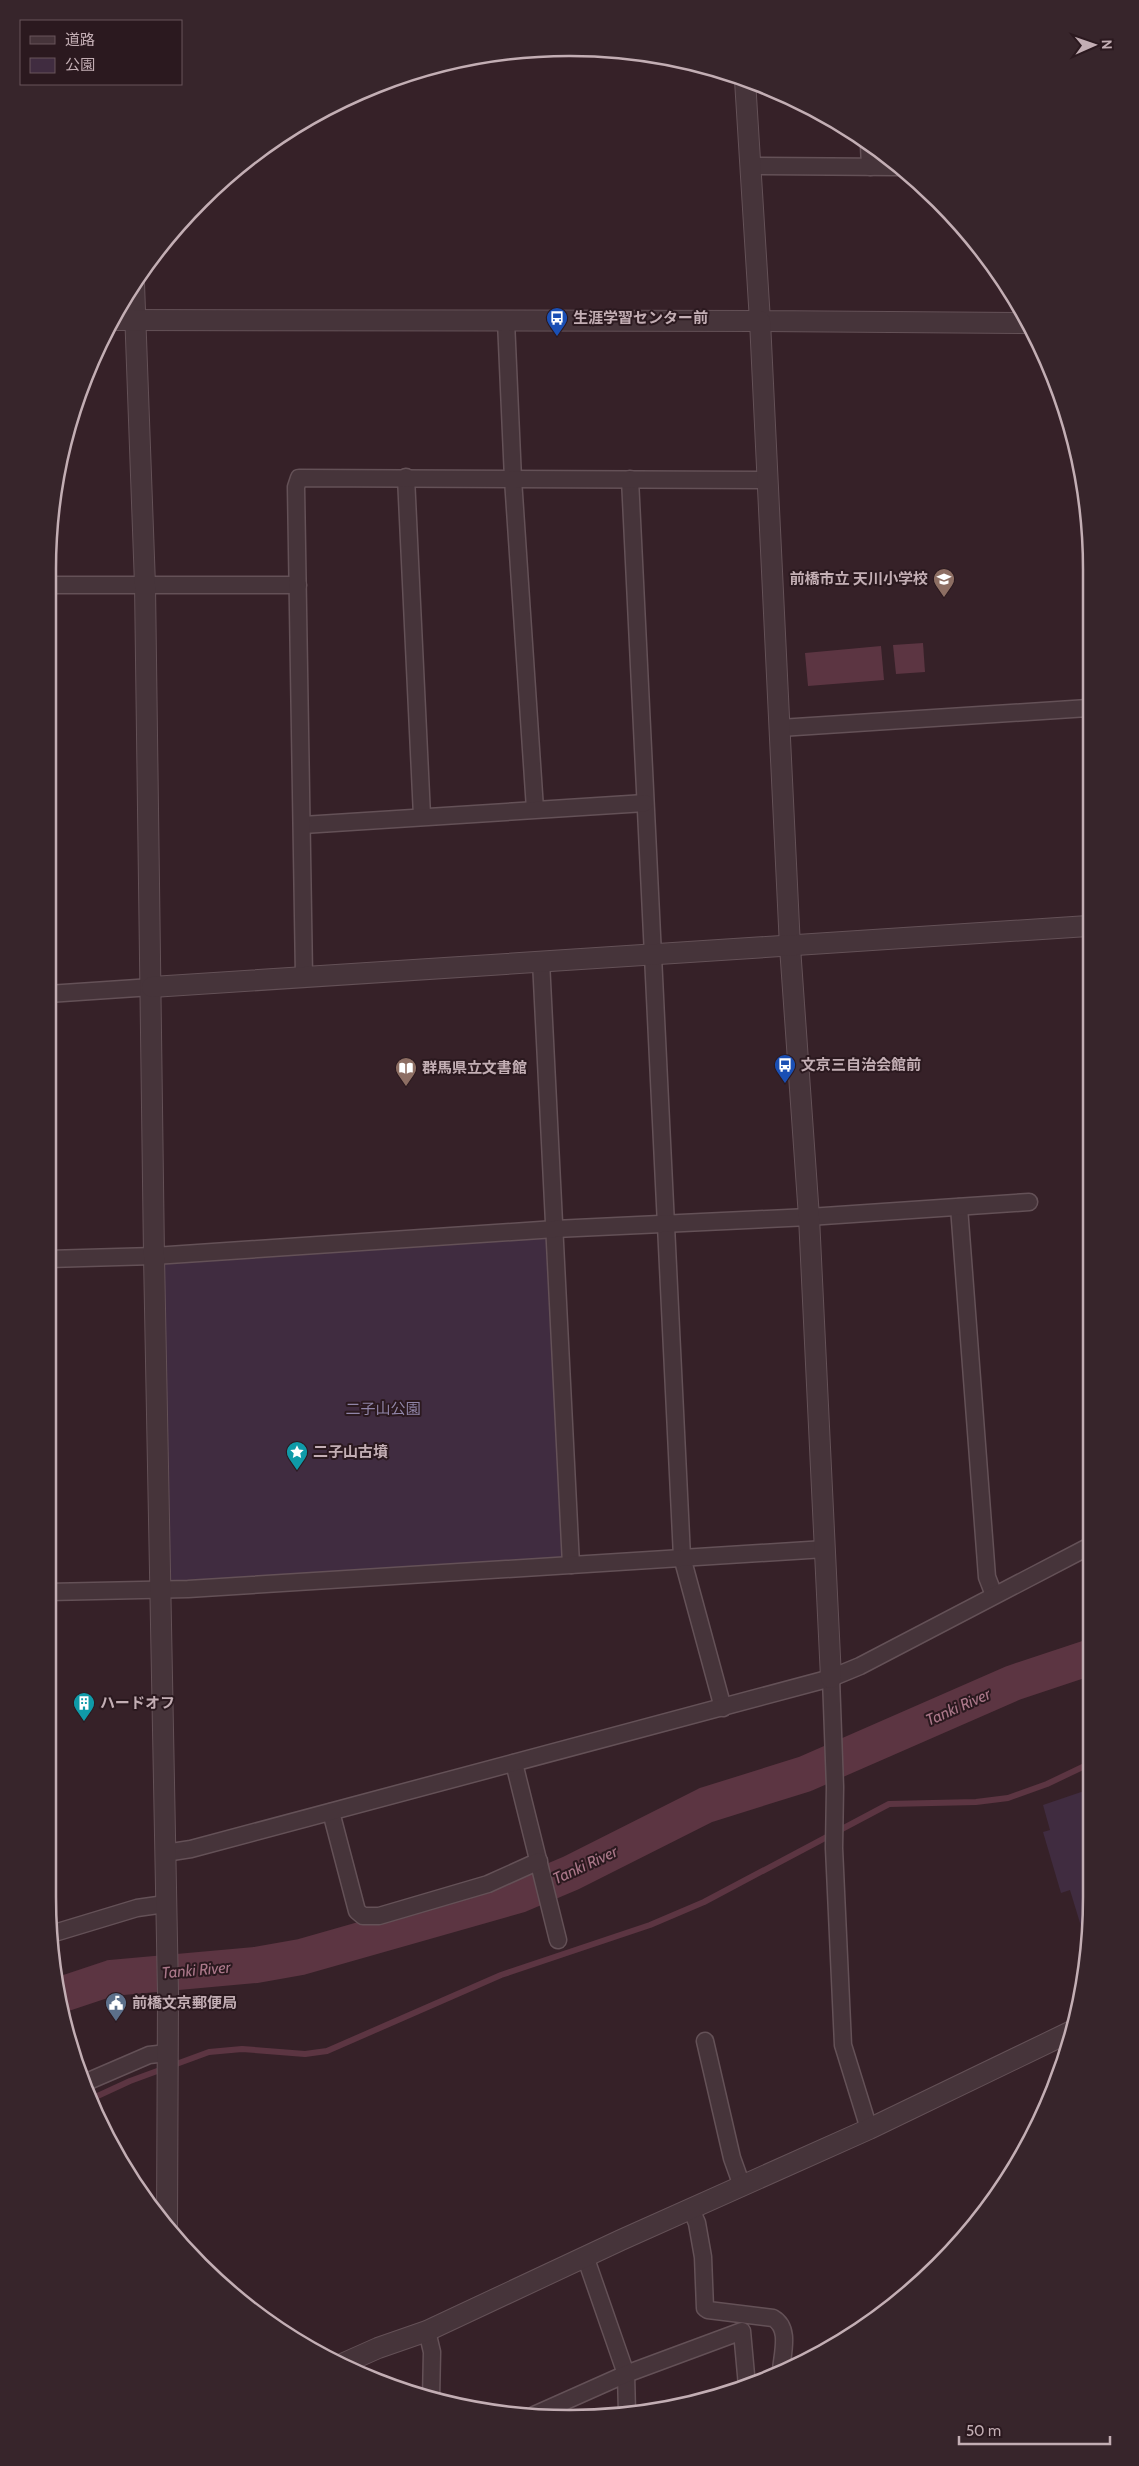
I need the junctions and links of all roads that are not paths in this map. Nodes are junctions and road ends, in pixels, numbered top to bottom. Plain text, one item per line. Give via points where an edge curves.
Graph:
1 (745, 87) edge
2 (869, 153) edge
3 (750, 166) junction
4 (887, 166) edge
5 (870, 167) junction
6 (134, 298) edge
7 (121, 320) edge
8 (134, 320) junction
9 (506, 321) junction
10 (760, 322) junction
11 (1020, 323) edge
12 (406, 477) junction
13 (513, 479) junction
14 (630, 479) junction
15 (768, 480) junction
16 (56, 585) edge
17 (145, 585) junction
18 (298, 585) junction
19 (1083, 708) edge
20 (780, 728) junction
21 (645, 803) junction
22 (534, 809) junction
23 (422, 816) junction
24 (303, 825) junction
25 (1083, 926) edge
26 (790, 947) junction
27 (652, 953) junction
28 (542, 961) junction
29 (304, 976) junction
30 (152, 987) junction
31 (56, 993) edge
32 (1029, 1202) dead end
33 (959, 1207) junction
34 (809, 1217) junction
35 (666, 1223) junction
36 (554, 1230) junction
37 (154, 1256) junction
38 (56, 1259) edge
39 (825, 1549) junction
40 (1083, 1550) edge
41 (682, 1558) junction
42 (571, 1565) junction
43 (160, 1590) junction
44 (56, 1592) edge
45 (994, 1595) junction
46 (831, 1678) junction
47 (723, 1708) junction
48 (514, 1763) junction
49 (331, 1812) junction
50 (165, 1853) junction
51 (539, 1861) junction
52 (165, 1904) junction
53 (57, 1932) edge
54 (558, 1940) dead end
55 (1063, 2035) edge
56 (706, 2041) dead end
57 (168, 2053) junction
58 (90, 2080) edge
59 (869, 2129) junction
60 (742, 2186) junction
61 (690, 2209) junction
62 (167, 2215) edge
63 (585, 2256) junction
64 (427, 2331) junction
65 (350, 2361) edge
66 (782, 2364) edge
67 (626, 2374) junction
68 (746, 2378) edge
69 (431, 2390) edge
70 (627, 2406) edge
71 (547, 2409) edge

1 - 3 street
2 - 5 street
3 - 5 street
3 - 10 street
4 - 5 street
6 - 8 street
7 - 8 street
8 - 9 street
8 - 17 street
9 - 10 street
9 - 13 street
10 - 11 street
10 - 15 street
12 - 13 street
12 - 18 street via 299,478 296,487
12 - 23 street
13 - 14 street
13 - 22 street
14 - 15 street
14 - 21 street
15 - 20 street
16 - 17 street
17 - 18 street
17 - 30 street
18 - 24 street
19 - 20 street
20 - 26 street
21 - 22 street
21 - 27 street
22 - 23 street
23 - 24 street
24 - 29 street
25 - 26 street
26 - 27 street
26 - 34 street
27 - 28 street
27 - 35 street
28 - 29 street
28 - 36 street
29 - 30 street
30 - 31 street
30 - 37 street
32 - 33 street
33 - 34 street
33 - 45 street via 987,1577
34 - 35 street
34 - 39 street
35 - 36 street
35 - 41 street
36 - 37 street
36 - 42 street
37 - 38 street
37 - 43 street
39 - 41 street
39 - 46 street
40 - 45 street
41 - 42 street
41 - 47 street
42 - 43 street
43 - 44 street
43 - 50 street
45 - 46 street
46 - 47 street
46 - 59 street via 834,1848 843,2045
47 - 48 street
48 - 49 street
48 - 51 street
49 - 50 street
49 - 51 street via 357,1911 363,1916 379,1916 488,1884
50 - 52 street
51 - 54 street
52 - 53 street via 137,1908
52 - 57 street
55 - 59 street
56 - 60 street via 732,2158
57 - 58 street via 149,2055
57 - 62 street
59 - 60 street
60 - 61 street
61 - 63 street
61 - 66 street via 697,2223 703,2257 705,2308 780,2321 784,2333
63 - 64 street
63 - 67 street
64 - 65 street
64 - 69 street via 432,2352
67 - 68 street via 742,2331
67 - 70 street
67 - 71 street

